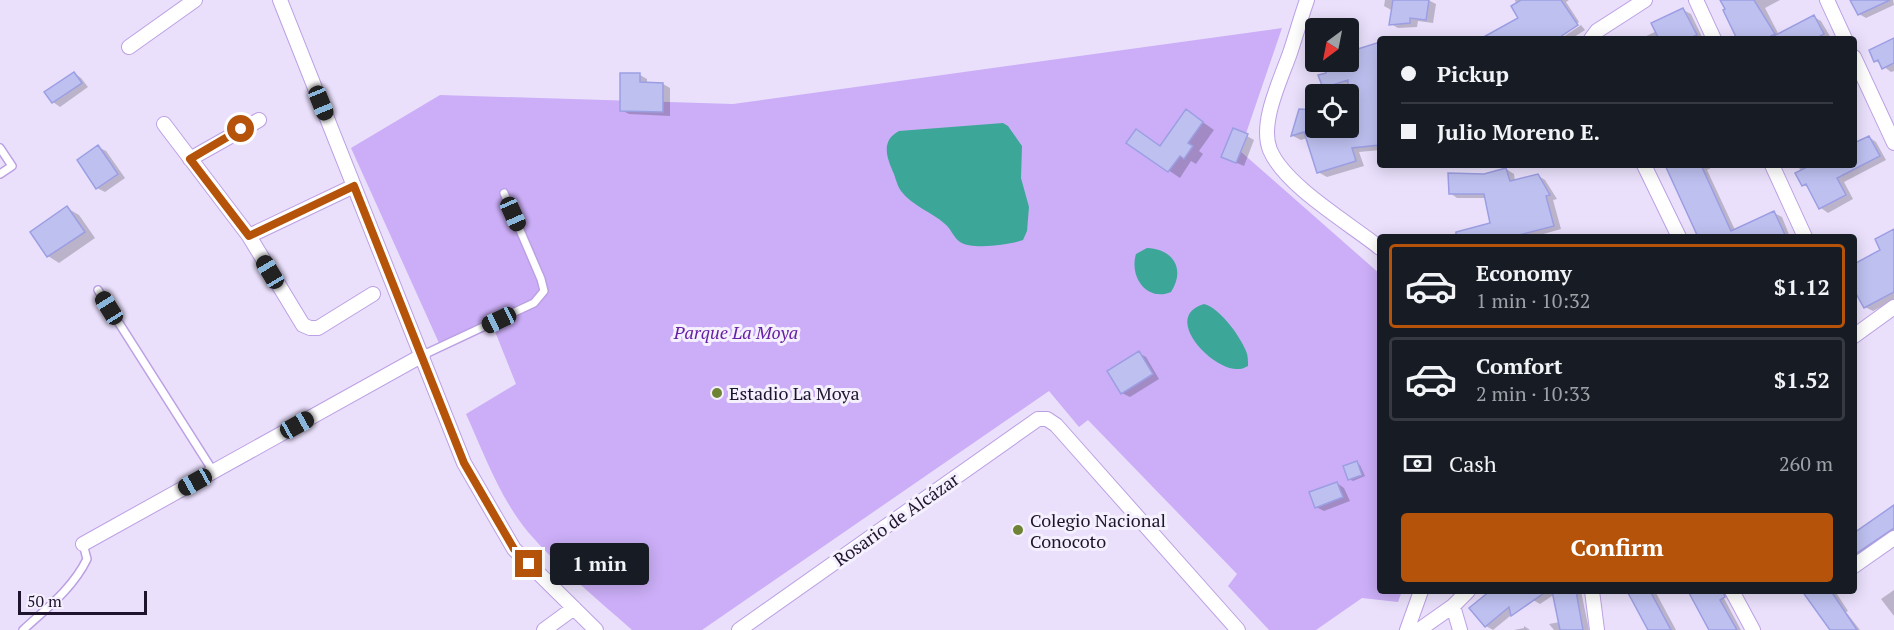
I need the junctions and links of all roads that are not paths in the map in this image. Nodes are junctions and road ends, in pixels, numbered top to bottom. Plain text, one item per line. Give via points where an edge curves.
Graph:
1 (195, 0) edge
2 (280, 0) edge
3 (1307, 0) edge
4 (1645, 0) edge
5 (1696, 0) edge
6 (1827, 0) edge
7 (1593, 36) edge
8 (1713, 36) edge
9 (1844, 36) edge
10 (129, 47) dead end
11 (1857, 63) edge
12 (258, 120) dead end
13 (164, 124) dead end
14 (1894, 143) edge
15 (0, 148) edge
16 (190, 159) junction
17 (1645, 168) edge
18 (1773, 168) edge
19 (0, 174) edge
20 (354, 186) junction
21 (504, 193) dead end
22 (1678, 234) edge
23 (1804, 234) edge
24 (249, 236) junction
25 (1377, 246) edge
26 (98, 290) dead end
27 (373, 294) dead end
28 (1894, 307) edge
29 (1857, 334) edge
30 (423, 355) junction
31 (213, 471) junction
32 (1894, 538) edge
33 (83, 543) joint
34 (1857, 564) edge
35 (1420, 594) edge
36 (1465, 594) edge
37 (1592, 594) edge
38 (1734, 594) edge
39 (1453, 606) junction
40 (574, 608) junction
41 (23, 630) edge
42 (544, 630) edge
43 (596, 630) edge
44 (739, 630) edge
45 (1238, 630) edge
46 (1407, 630) edge
47 (1419, 630) edge
48 (1460, 630) edge
49 (1597, 630) edge
50 (1753, 630) edge

1 - 10 street
2 - 20 street
3 - 25 street via 1267,126 1269,149 1293,180
4 - 7 street
5 - 8 street
6 - 9 street
11 - 14 street
12 - 16 street
13 - 16 street
15 - 19 lane via 12,166
16 - 24 street
17 - 22 street
18 - 23 street
20 - 24 street
20 - 30 street
21 - 30 lane via 544,291 534,303
24 - 27 street via 303,325 318,327
26 - 31 lane
28 - 29 street
30 - 31 street
30 - 40 street via 464,463 514,549
31 - 33 street
32 - 34 street
33 - 41 lane via 87,559 80,573
35 - 46 street
36 - 39 street
37 - 49 street
38 - 50 street
39 - 47 street
39 - 48 street
40 - 42 street
40 - 43 street
44 - 45 street, Rosario de Alcázar via 1038,419 1056,425

